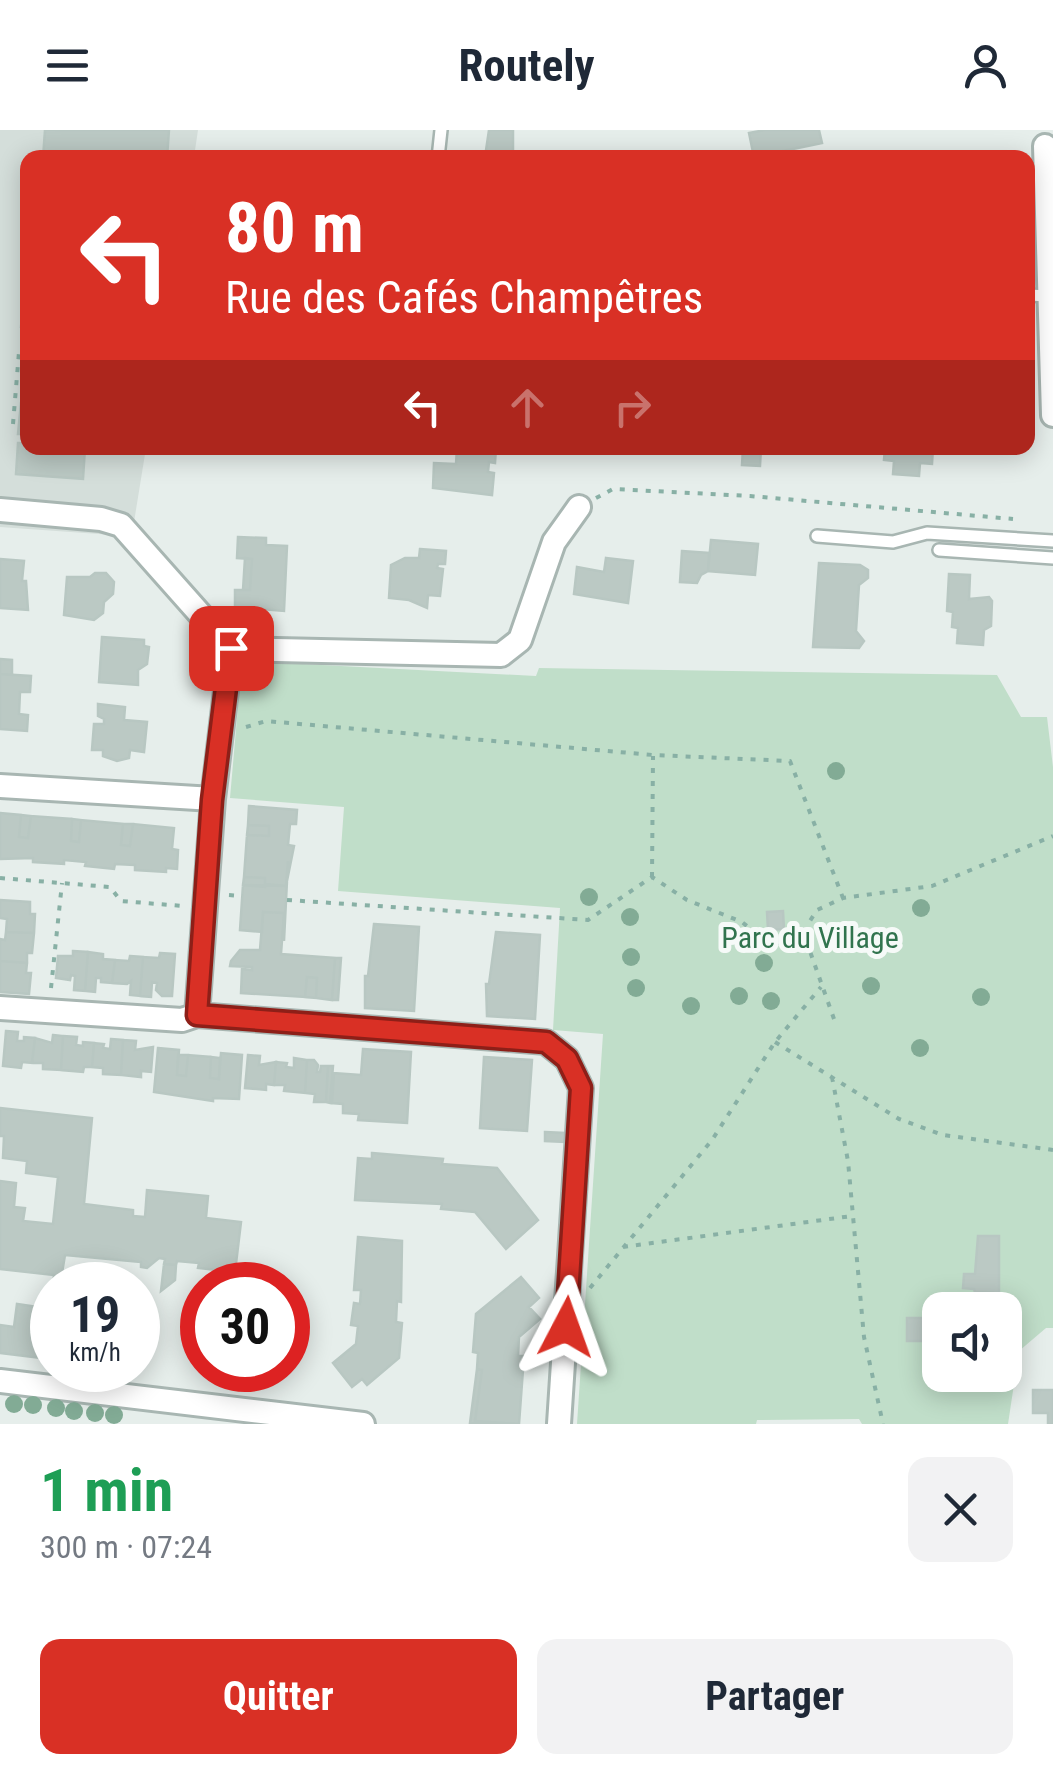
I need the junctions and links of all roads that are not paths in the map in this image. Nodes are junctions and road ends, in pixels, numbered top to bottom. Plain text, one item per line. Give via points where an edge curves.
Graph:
1 (1046, 146) dead end
2 (1038, 295) edge
3 (1052, 389) edge
4 (1053, 415) edge
5 (579, 507) road end
6 (0, 510) edge
7 (818, 536) dead end
8 (1053, 541) edge
9 (939, 550) dead end
10 (1053, 558) edge
11 (231, 648) junction
12 (0, 786) edge
13 (212, 800) junction
14 (0, 1008) edge
15 (197, 1015) junction
16 (0, 1382) edge
17 (362, 1424) edge
18 (560, 1424) edge

1 - 2 street
2 - 3 street
3 - 4 street
5 - 11 street via 554,542 520,640 501,655
6 - 11 street via 121,525
7 - 8 lane via 893,542 927,533
9 - 10 lane
11 - 13 street
12 - 13 street
13 - 15 street
14 - 15 street via 182,1020
15 - 18 street via 546,1042 567,1059 581,1088
16 - 17 street

